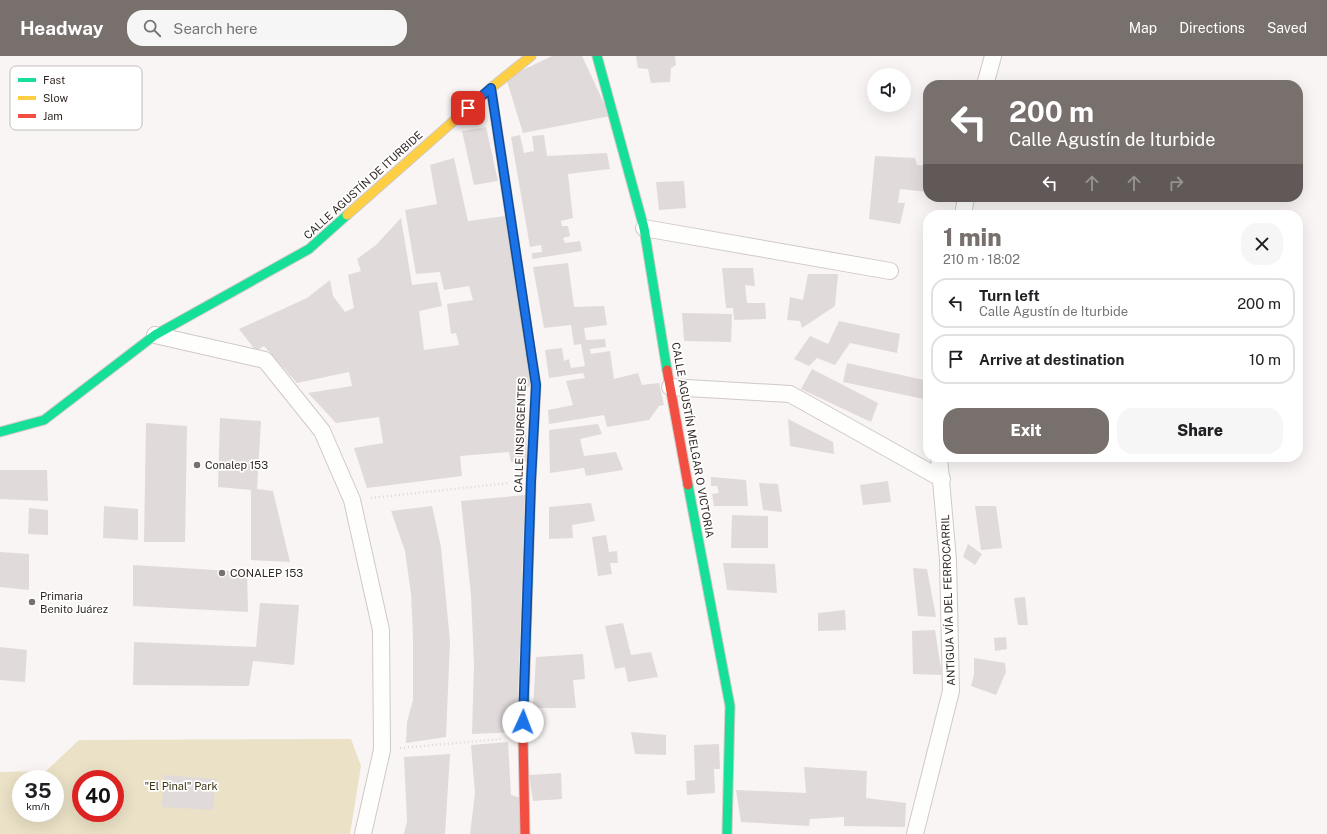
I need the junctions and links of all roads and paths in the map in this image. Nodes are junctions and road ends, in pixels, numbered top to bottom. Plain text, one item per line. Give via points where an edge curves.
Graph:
1 (531, 56) edge
2 (597, 56) edge
3 (993, 56) edge
4 (986, 80) edge
5 (491, 88) junction
6 (644, 228) junction
7 (890, 271) dead end
8 (155, 335) junction
9 (670, 387) junction
10 (0, 432) edge
11 (940, 462) edge
12 (942, 479) junction
13 (531, 481) junction
14 (352, 500) junction
15 (522, 738) junction
16 (382, 750) junction
17 (363, 834) edge
18 (525, 834) edge
19 (727, 834) edge
20 (914, 834) edge

1 - 5 street, CALLE AGUSTÍN DE ITURBIDE
2 - 6 street, CALLE AGUSTÍN MELGAR O VICTORIA
3 - 4 street
5 - 8 street, CALLE AGUSTÍN DE ITURBIDE via 309,249
5 - 13 street, CALLE INSURGENTES via 536,385
6 - 7 street
6 - 9 street, CALLE AGUSTÍN MELGAR O VICTORIA
8 - 10 street, CALLE AGUSTÍN DE ITURBIDE via 44,420
8 - 14 street via 265,360 322,432
9 - 12 street via 790,394
9 - 19 street, CALLE AGUSTÍN MELGAR O VICTORIA via 730,706
11 - 12 street, ANTIGUA VÍA DEL FERROCARRIL
12 - 20 street, ANTIGUA VÍA DEL FERROCARRIL via 948,560 951,691
13 - 14 path
13 - 15 street, CALLE INSURGENTES
14 - 16 street via 381,630
15 - 16 path
15 - 18 street, CALLE INSURGENTES
16 - 17 street

